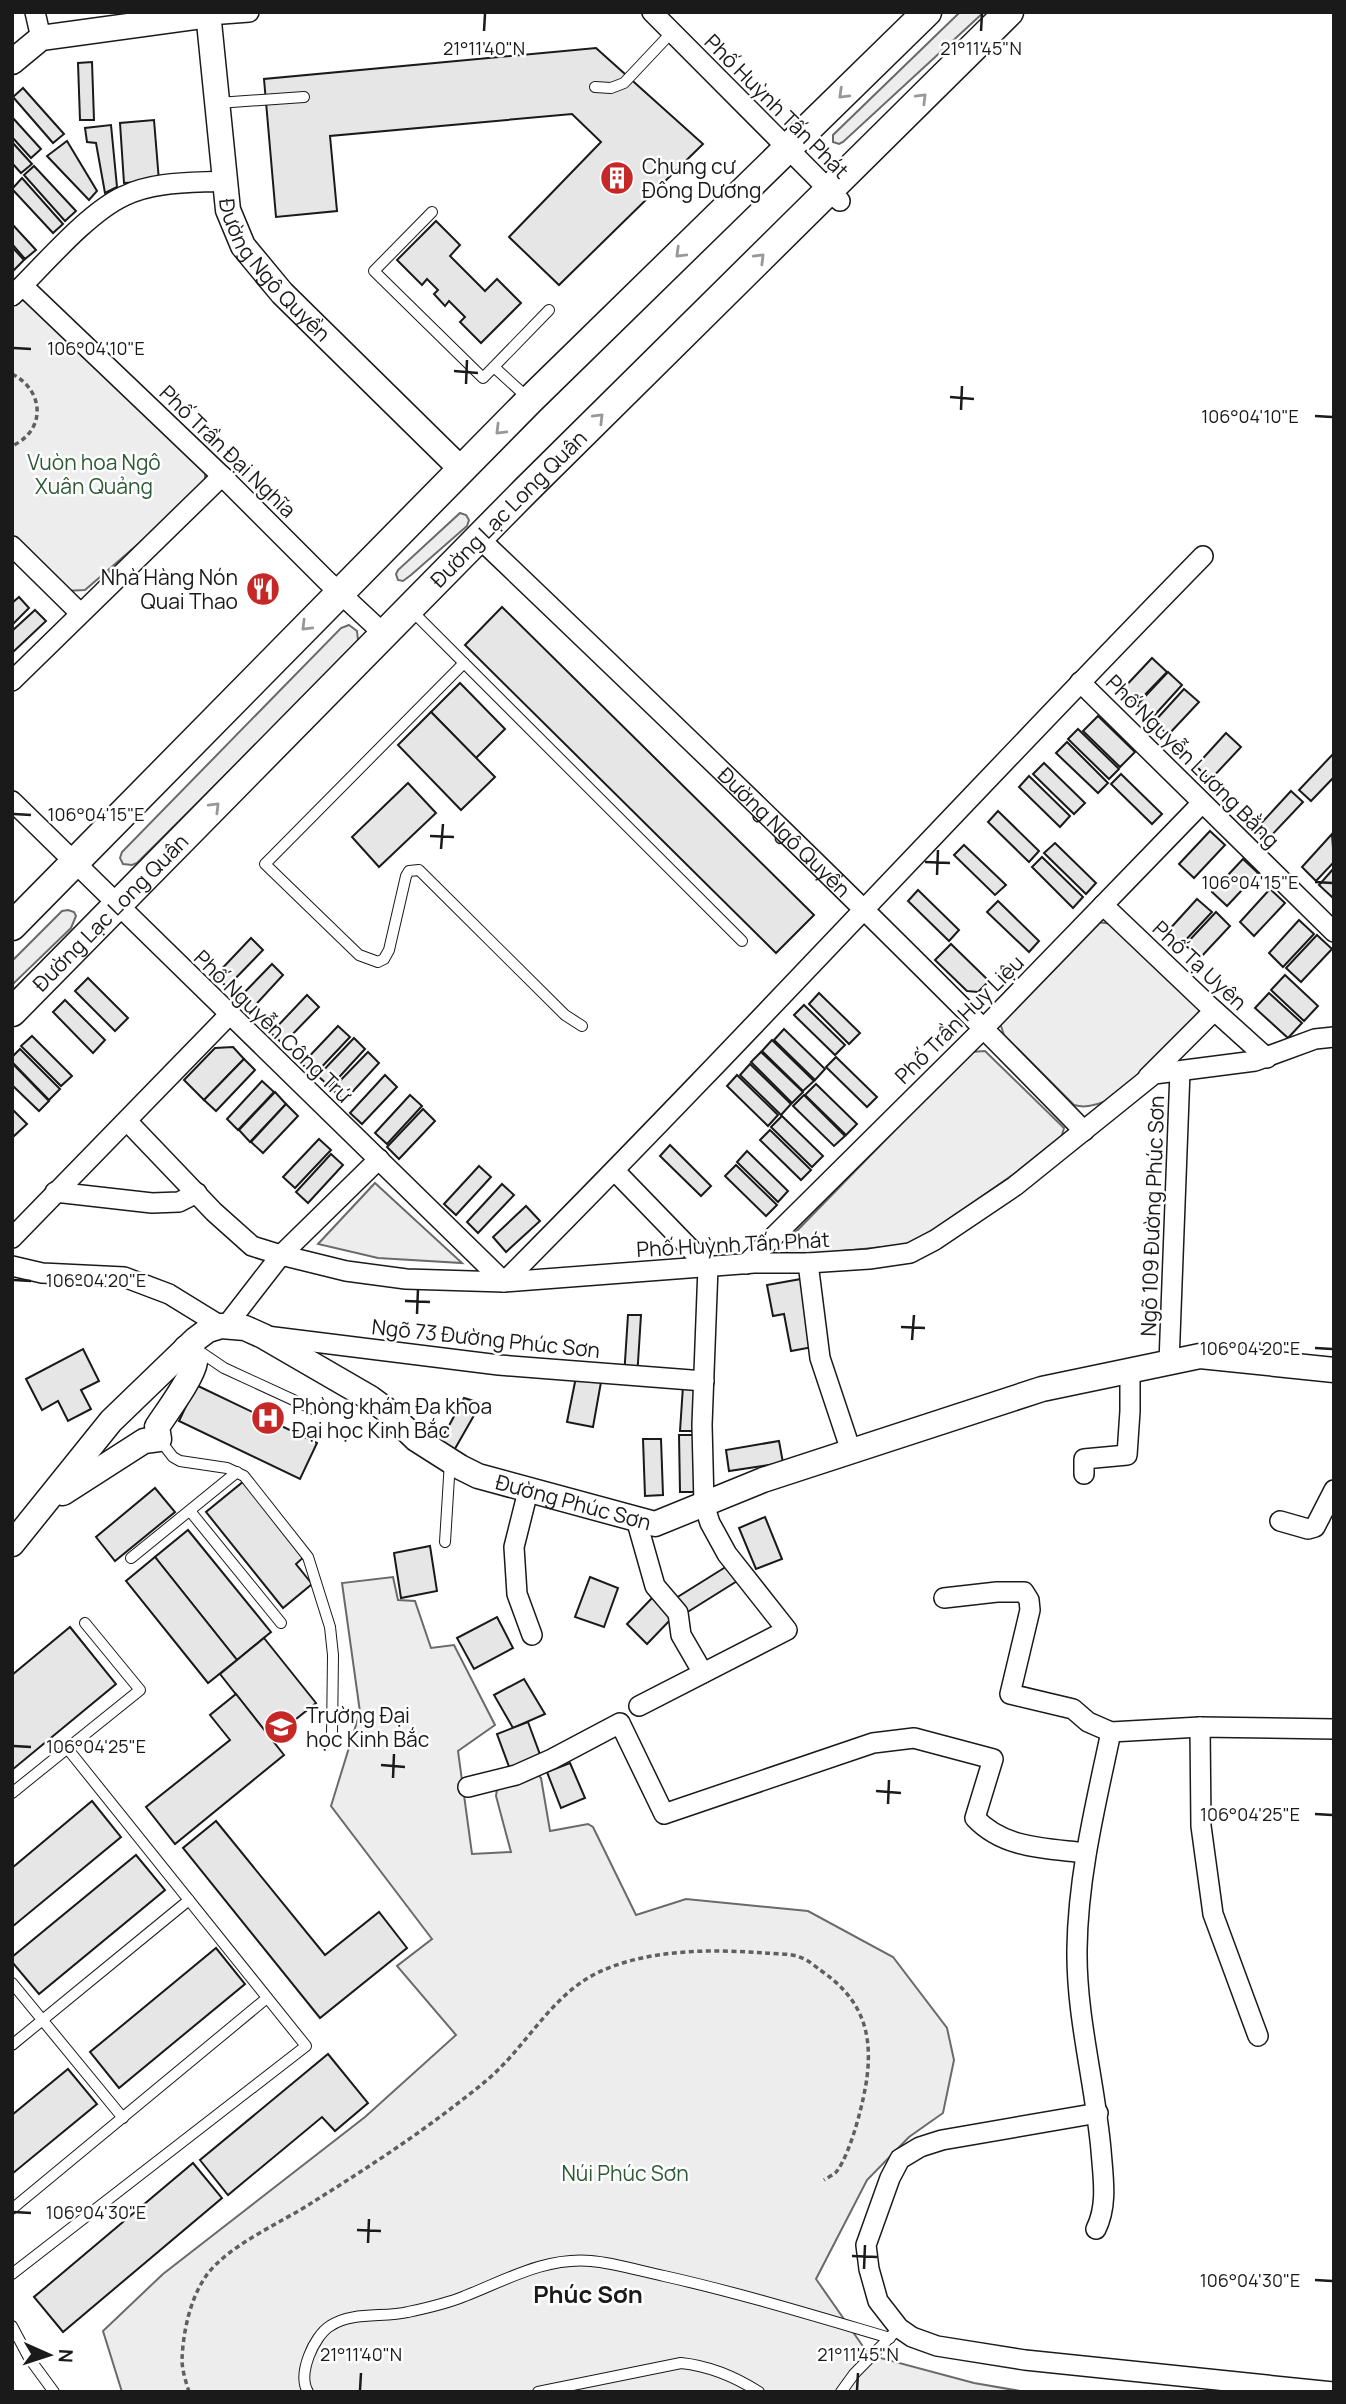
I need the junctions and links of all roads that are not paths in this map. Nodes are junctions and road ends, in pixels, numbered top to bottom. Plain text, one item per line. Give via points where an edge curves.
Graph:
1 (35, 12) edge
2 (249, 12) edge
3 (927, 12) edge
4 (1009, 12) edge
5 (210, 13) edge
6 (666, 20) edge
7 (41, 38) junction
8 (12, 62) edge
9 (595, 87) dead end
10 (304, 97) dead end
11 (217, 103) junction
12 (787, 148) junction
13 (225, 181) junction
14 (835, 196) junction
15 (432, 212) dead end
16 (18, 291) edge
17 (549, 310) dead end
18 (494, 367) junction
19 (530, 400) junction
20 (461, 469) junction
21 (222, 476) junction
22 (478, 538) junction
23 (12, 547) edge
24 (1203, 556) dead end
25 (339, 592) junction
26 (409, 608) junction
27 (80, 613) junction
28 (385, 635) junction
29 (464, 663) junction
30 (12, 681) edge
31 (1080, 682) junction
32 (12, 801) edge
33 (1202, 803) junction
34 (74, 862) junction
35 (1103, 905) junction
36 (117, 906) junction
37 (863, 909) junction
38 (12, 926) edge
39 (1334, 932) edge
40 (742, 940) dead end
41 (1214, 1011) junction
42 (12, 1012) edge
43 (229, 1015) junction
44 (1334, 1020) edge
45 (582, 1026) dead end
46 (984, 1028) junction
47 (1324, 1038) edge
48 (1267, 1058) junction
49 (1180, 1070) junction
50 (1147, 1078) junction
51 (127, 1121) junction
52 (1084, 1131) junction
53 (379, 1159) junction
54 (615, 1171) junction
55 (55, 1192) junction
56 (197, 1193) junction
57 (16, 1228) edge
58 (281, 1255) junction
59 (808, 1263) junction
60 (746, 1264) junction
61 (12, 1266) edge
62 (708, 1267) junction
63 (503, 1282) junction
64 (224, 1326) junction
65 (263, 1336) junction
66 (188, 1346) junction
67 (1169, 1363) junction
68 (1334, 1370) edge
69 (1130, 1371) junction
70 (704, 1381) junction
71 (313, 1409) dead end
72 (159, 1439) junction
73 (851, 1451) junction
74 (450, 1461) junction
75 (237, 1472) junction
76 (1084, 1474) dead end
77 (1334, 1490) edge
78 (528, 1491) junction
79 (44, 1504) junction
80 (704, 1504) junction
81 (190, 1511) junction
82 (636, 1519) junction
83 (1280, 1521) dead end
84 (445, 1542) dead end
85 (12, 1544) edge
86 (131, 1558) dead end
87 (944, 1598) dead end
88 (85, 1623) dead end
89 (281, 1623) dead end
90 (532, 1635) dead end
91 (703, 1673) junction
92 (639, 1706) dead end
93 (1200, 1727) junction
94 (1334, 1729) edge
95 (1111, 1732) junction
96 (332, 1735) dead end
97 (67, 1748) junction
98 (468, 1787) dead end
99 (12, 1793) edge
100 (1086, 1853) junction
101 (188, 1900) junction
102 (12, 1983) edge
103 (267, 1998) junction
104 (43, 2020) junction
105 (1258, 2036) dead end
106 (12, 2045) edge
107 (1098, 2113) junction
108 (123, 2118) junction
109 (12, 2209) edge
110 (1096, 2229) dead end
111 (12, 2274) edge
112 (12, 2326) edge
113 (894, 2333) junction
114 (1200, 2385) edge
115 (54, 2392) edge
116 (308, 2392) edge
117 (538, 2392) edge
118 (759, 2392) edge
119 (841, 2392) edge
120 (1333, 2392) edge

1 - 7 street
2 - 5 street
3 -> 12 main road
14 -> 4 main road, Đường Lạc Long Quân
5 - 7 street
5 - 11 street, Đường Ngô Quyền
6 - 9 lane via 624,83
6 - 12 street, Phố Huỳnh Tấn Phát
7 - 8 street
10 - 11 lane
11 - 13 street, Đường Ngô Quyền
12 - 14 street, Phố Huỳnh Tấn Phát
12 -> 19 main road
13 - 16 street via 170,184 124,195 91,218
13 - 20 street, Đường Ngô Quyền via 233,223 262,272
22 -> 14 main road, Đường Lạc Long Quân
15 - 18 lane via 374,271 483,378
16 - 21 street, Phố Trần Đại Nghĩa
17 - 18 lane
18 - 19 lane
19 -> 20 main road
20 - 25 main road
21 - 25 street, Phố Trần Đại Nghĩa
21 - 27 street
22 - 26 main road, Đường Lạc Long Quân
22 - 37 street, Đường Ngô Quyền
23 - 27 street
24 - 31 street
25 - 28 street, Phố Trần Đại Nghĩa
25 -> 34 main road
26 - 28 main road, Đường Lạc Long Quân
26 - 29 lane
27 - 30 street
36 -> 28 main road, Đường Lạc Long Quân
29 - 40 lane
29 - 45 lane via 265,864 359,955 378,962 389,950 406,876 419,870 565,1015
31 - 33 street, Phố Nguyễn Lương Bằng
31 - 37 street
32 - 34 street, Phố Nguyễn Công Trứ
33 - 35 street, Phố Trần Huy Liệu
33 - 39 street, Phố Nguyễn Lương Bằng
34 - 36 street, Phố Nguyễn Công Trứ
34 - 38 main road
35 - 41 street, Phố Tạ Uyên
35 - 46 street, Phố Trần Huy Liệu
36 - 42 main road, Đường Lạc Long Quân
36 - 43 street, Phố Nguyễn Công Trứ
37 - 46 street, Đường Ngô Quyền
37 - 54 street
41 - 48 street, Phố Tạ Uyên
41 - 50 street
43 - 51 street
43 - 53 street, Phố Nguyễn Công Trứ
44 - 47 street
46 - 52 street, Đường Ngô Quyền
46 - 60 street, Phố Trần Huy Liệu
47 - 48 street, Phố Huỳnh Tấn Phát
48 - 49 street, Phố Huỳnh Tấn Phát
49 - 50 street, Phố Huỳnh Tấn Phát
49 - 67 street, Ngõ 109 Đường Phúc Sơn
50 - 52 street, Phố Huỳnh Tấn Phát
51 - 55 street
51 - 56 street, Phố Huỳnh Tấn Phát
52 - 59 street, Phố Huỳnh Tấn Phát via 1015,1186 923,1247 869,1259
53 - 58 street
53 - 63 street, Phố Nguyễn Công Trứ
54 - 62 street
54 - 63 street
55 - 56 street via 152,1203 179,1202
55 - 57 street
56 - 58 street, Phố Huỳnh Tấn Phát via 252,1246
58 - 63 street, Phố Huỳnh Tấn Phát via 375,1276
58 - 64 street
59 - 60 street, Phố Huỳnh Tấn Phát
59 - 73 street via 820,1358
60 - 62 street, Phố Huỳnh Tấn Phát
61 - 64 street via 42,1273 124,1277 169,1294
62 - 63 street, Phố Huỳnh Tấn Phát
62 - 70 street
64 - 65 street, Đường Phúc Sơn
64 - 66 street via 208,1330
65 - 70 street, Ngõ 73 Đường Phúc Sơn via 499,1365
65 - 74 street, Đường Phúc Sơn via 370,1398 416,1439
66 - 71 lane
66 - 72 street via 194,1365 157,1427
66 - 79 street via 111,1422
67 - 68 street, Đường Phúc Sơn via 1200,1356
67 - 69 street, Đường Phúc Sơn
69 - 73 street, Đường Phúc Sơn via 1042,1389
69 - 76 street via 1127,1455 1084,1459
70 - 80 street
72 - 75 lane via 180,1461
72 - 79 street via 144,1441
73 - 80 street, Đường Phúc Sơn
74 - 78 street, Đường Phúc Sơn via 478,1476
74 - 84 lane
75 - 81 lane
75 - 96 lane via 294,1537 313,1568 330,1627
77 - 83 street via 1315,1527
78 - 82 street, Đường Phúc Sơn
78 - 90 street via 514,1547 517,1594
79 - 85 street
80 - 82 street, Đường Phúc Sơn via 655,1524
80 - 91 street via 727,1554 787,1630
81 - 86 lane
81 - 89 lane
82 - 91 street via 655,1586 678,1613 681,1635
87 - 95 street via 1024,1592 1030,1609 1010,1694 1073,1709
88 - 97 lane via 140,1690
91 - 92 street
93 - 94 street
93 - 95 street
93 - 105 street via 1200,1826 1213,1914
95 - 100 street
97 - 99 lane
97 - 101 lane
98 - 100 street via 552,1759 620,1723 664,1814 873,1743 914,1738 993,1759 975,1818 997,1836 1014,1844
100 - 107 street via 1077,1948
101 - 103 lane
101 - 104 lane
102 - 104 lane
103 - 108 lane
103 - 111 lane via 306,2046
104 - 106 lane
104 - 108 lane
107 - 110 street via 1104,2187 1102,2217
107 - 113 street via 942,2140 900,2159 866,2245 878,2301
108 - 109 lane
112 - 115 lane
113 - 114 street via 937,2346
113 - 116 lane via 728,2291 571,2260 542,2265 434,2307 329,2326 313,2346 305,2368
113 - 119 lane
114 - 120 street
117 - 118 lane via 681,2363 726,2373

